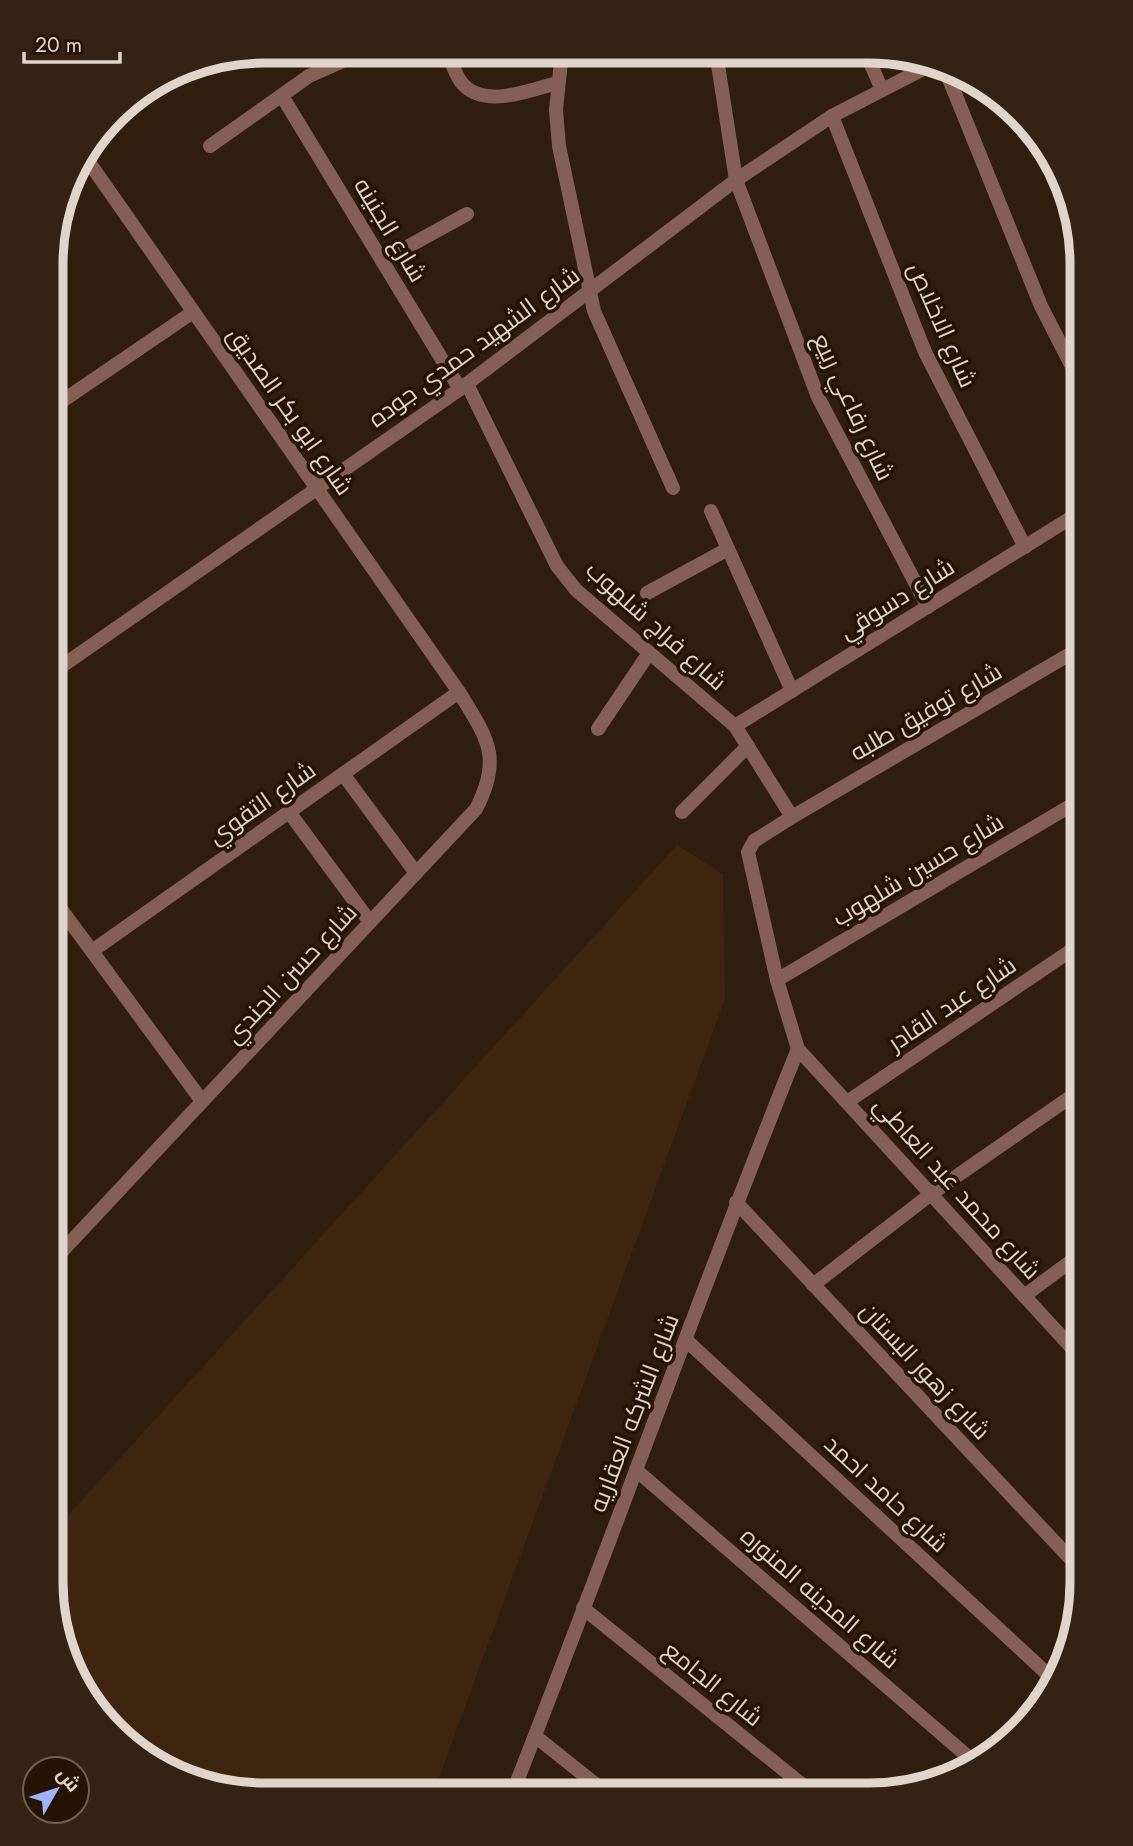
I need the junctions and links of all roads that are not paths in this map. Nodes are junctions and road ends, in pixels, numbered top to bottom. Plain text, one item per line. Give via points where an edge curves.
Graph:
1 (338, 63) edge
2 (453, 63) edge
3 (560, 63) edge
4 (718, 63) edge
5 (871, 63) edge
6 (921, 70) edge
7 (949, 80) edge
8 (557, 83) junction
9 (882, 90) junction
10 (282, 96) junction
11 (832, 116) junction
12 (210, 146) dead end
13 (90, 164) edge
14 (736, 180) junction
15 (467, 214) dead end
16 (382, 261) junction
17 (590, 291) junction
18 (193, 312) junction
19 (1070, 363) edge
20 (464, 386) junction
21 (63, 401) edge
22 (673, 488) dead end
23 (316, 489) junction
24 (711, 511) dead end
25 (1070, 519) edge
26 (1025, 547) junction
27 (728, 549) junction
28 (647, 593) dead end
29 (928, 607) junction
30 (649, 653) junction
31 (1070, 654) edge
32 (63, 665) edge
33 (792, 691) junction
34 (459, 692) junction
35 (735, 726) junction
36 (598, 729) dead end
37 (748, 746) junction
38 (343, 774) junction
39 (1070, 806) edge
40 (289, 812) junction
41 (682, 812) dead end
42 (792, 817) junction
43 (416, 873) junction
44 (63, 912) edge
45 (370, 922) junction
46 (92, 951) junction
47 (1070, 951) edge
48 (777, 980) junction
49 (798, 1049) junction
50 (1070, 1097) edge
51 (202, 1101) junction
52 (847, 1102) junction
53 (931, 1194) junction
54 (736, 1202) junction
55 (63, 1250) edge
56 (1070, 1262) edge
57 (813, 1284) junction
58 (1024, 1296) junction
59 (687, 1341) junction
60 (1070, 1346) edge
61 (636, 1470) junction
62 (1070, 1558) edge
63 (583, 1608) junction
64 (1047, 1674) edge
65 (535, 1736) junction
66 (968, 1756) edge
67 (516, 1783) edge
68 (595, 1783) edge
69 (800, 1783) edge

1 - 10 street via 309,76
2 - 8 street via 462,83 488,97
3 - 8 street
4 - 14 street, شارع رفاعي ربيع
5 - 9 street
6 - 9 street, شارع الشهيد حمدي جوده
7 - 19 street via 1041,306
8 - 17 street via 559,146
9 - 11 street, شارع الشهيد حمدي جوده
10 - 12 street
10 - 16 street, شارع الجنينه
11 - 14 street, شارع الشهيد حمدي جوده
11 - 26 street, شارع الاخلاص via 925,352
13 - 18 street, شارع ابو بكر الصديق
14 - 17 street, شارع الشهيد حمدي جوده
14 - 29 street, شارع رفاعي ربيع via 818,397
15 - 16 street
16 - 20 street, شارع الجنينه
17 - 20 street, شارع الشهيد حمدي جوده
17 - 22 street via 601,331
18 - 21 street
18 - 23 street, شارع ابو بكر الصديق
20 - 23 street, شارع الشهيد حمدي جوده
20 - 30 street, شارع فراج شلهوب via 557,566 576,590
23 - 32 street, شارع الشهيد حمدي جوده
23 - 34 street, شارع ابو بكر الصديق
24 - 27 street
25 - 26 street, شارع دسوقي
26 - 29 street, شارع دسوقي
27 - 28 street
27 - 33 street
29 - 33 street, شارع دسوقي
30 - 35 street, شارع فراج شلهوب
30 - 36 street
31 - 42 street, شارع توفيق طلبه
33 - 35 street, شارع دسوقي
34 - 38 street, شارع التقوي
34 - 43 street, شارع حسن الجندي via 491,754 490,783 476,809
35 - 37 street, شارع فراج شلهوب
37 - 41 street
37 - 42 street, شارع فراج شلهوب
38 - 40 street, شارع التقوي
38 - 43 street
39 - 48 street, شارع حسين شلهوب
40 - 45 street
40 - 46 street, شارع التقوي
42 - 48 street, شارع توفيق طلبه via 754,841 748,852
43 - 45 street, شارع حسن الجندي
44 - 46 street
45 - 51 street, شارع حسن الجندي
46 - 51 street
47 - 52 street, شارع عبد القادر
48 - 49 street
49 - 52 street, شارع محمد عبد العاطي
49 - 54 street, شارع الشركه العقاريه
50 - 53 street
51 - 55 street, شارع حسن الجندي
52 - 53 street, شارع محمد عبد العاطي
53 - 57 street
53 - 58 street, شارع محمد عبد العاطي
54 - 57 street, شارع زهور البستان
54 - 59 street, شارع الشركه العقاريه
56 - 58 street
57 - 62 street, شارع زهور البستان
58 - 60 street, شارع محمد عبد العاطي
59 - 61 street, شارع الشركه العقاريه
59 - 64 street, شارع حامد احمد
61 - 63 street, شارع الشركه العقاريه
61 - 66 street, شارع المدينه المنوره
63 - 65 street, شارع الشركه العقاريه
63 - 69 street, شارع الجامع
65 - 67 street, شارع الشركه العقاريه
65 - 68 street

